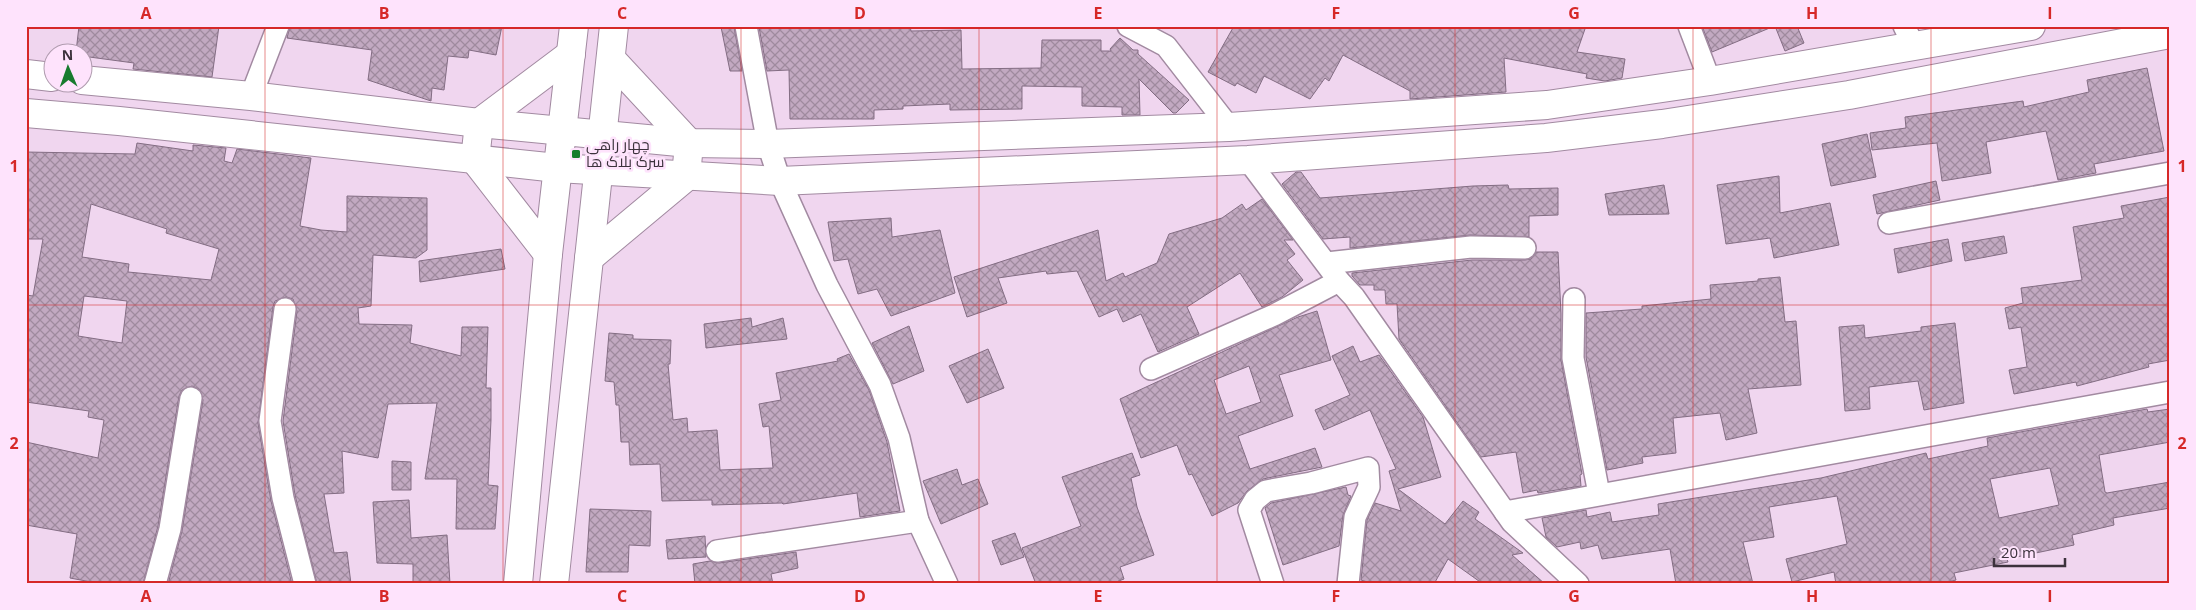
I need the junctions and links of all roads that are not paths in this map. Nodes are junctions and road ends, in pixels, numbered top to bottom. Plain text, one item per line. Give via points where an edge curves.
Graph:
1 (278, 26) edge
2 (574, 26) edge
3 (614, 26) edge
4 (746, 26) edge
5 (1128, 26) edge
6 (1689, 26) edge
7 (2030, 26) edge
8 (2170, 34) edge
9 (1909, 36) edge
10 (571, 54) junction
11 (611, 59) junction
12 (26, 74) edge
13 (42, 76) edge
14 (92, 81) edge
15 (1710, 81) junction
16 (252, 96) junction
17 (26, 113) edge
18 (480, 123) junction
19 (1228, 127) junction
20 (561, 130) junction
21 (602, 134) junction
22 (689, 143) junction
23 (768, 144) junction
24 (474, 160) junction
25 (1248, 160) junction
26 (557, 168) junction
27 (598, 171) junction
28 (2170, 172) edge
29 (686, 177) junction
30 (780, 181) junction
31 (1889, 223) dead end
32 (1525, 248) dead end
33 (548, 254) junction
34 (589, 258) junction
35 (1327, 263) junction
36 (1339, 281) junction
37 (1574, 299) dead end
38 (285, 309) dead end
39 (1151, 370) dead end
40 (2170, 392) edge
41 (191, 398) dead end
42 (1599, 494) junction
43 (1505, 512) junction
44 (918, 521) junction
45 (717, 551) dead end
46 (155, 584) edge
47 (305, 584) edge
48 (518, 584) edge
49 (554, 584) edge
50 (947, 584) edge
51 (1273, 584) edge
52 (1348, 584) edge
53 (1578, 584) edge

1 - 16 street
2 - 10 street
3 - 11 street
4 - 23 street
5 - 19 street via 1166,46
6 - 15 street
7 - 9 street
8 - 25 street via 1912,84 1662,124 1546,138
9 - 15 street
10 - 18 street
10 - 20 street
11 - 21 street
11 - 22 street
12 - 13 street
14 - 16 street
15 - 19 street via 1547,105
16 - 18 street
17 - 24 street
18 - 20 street
18 - 24 street
19 - 23 street
20 - 21 street
20 - 26 street
21 - 22 street
21 - 27 street
22 - 23 street
22 - 29 street
23 - 30 street
24 - 26 street
24 - 33 street
25 - 30 street
25 - 35 street
26 - 27 street
26 - 33 street
27 - 29 street
27 - 34 street
28 - 31 street
29 - 30 street
29 - 34 street
30 - 44 street via 827,285 880,385 899,438
32 - 35 street via 1471,247
33 - 48 street
34 - 49 street
35 - 36 street
36 - 39 street
36 - 43 street via 1354,297
37 - 42 street via 1573,358
38 - 47 street via 270,421 283,498
40 - 42 street
41 - 46 street via 170,529
42 - 43 street
43 - 53 street
44 - 45 street
44 - 50 street
51 - 52 street via 1249,510 1255,500 1266,491 1368,468 1368,487 1355,517

